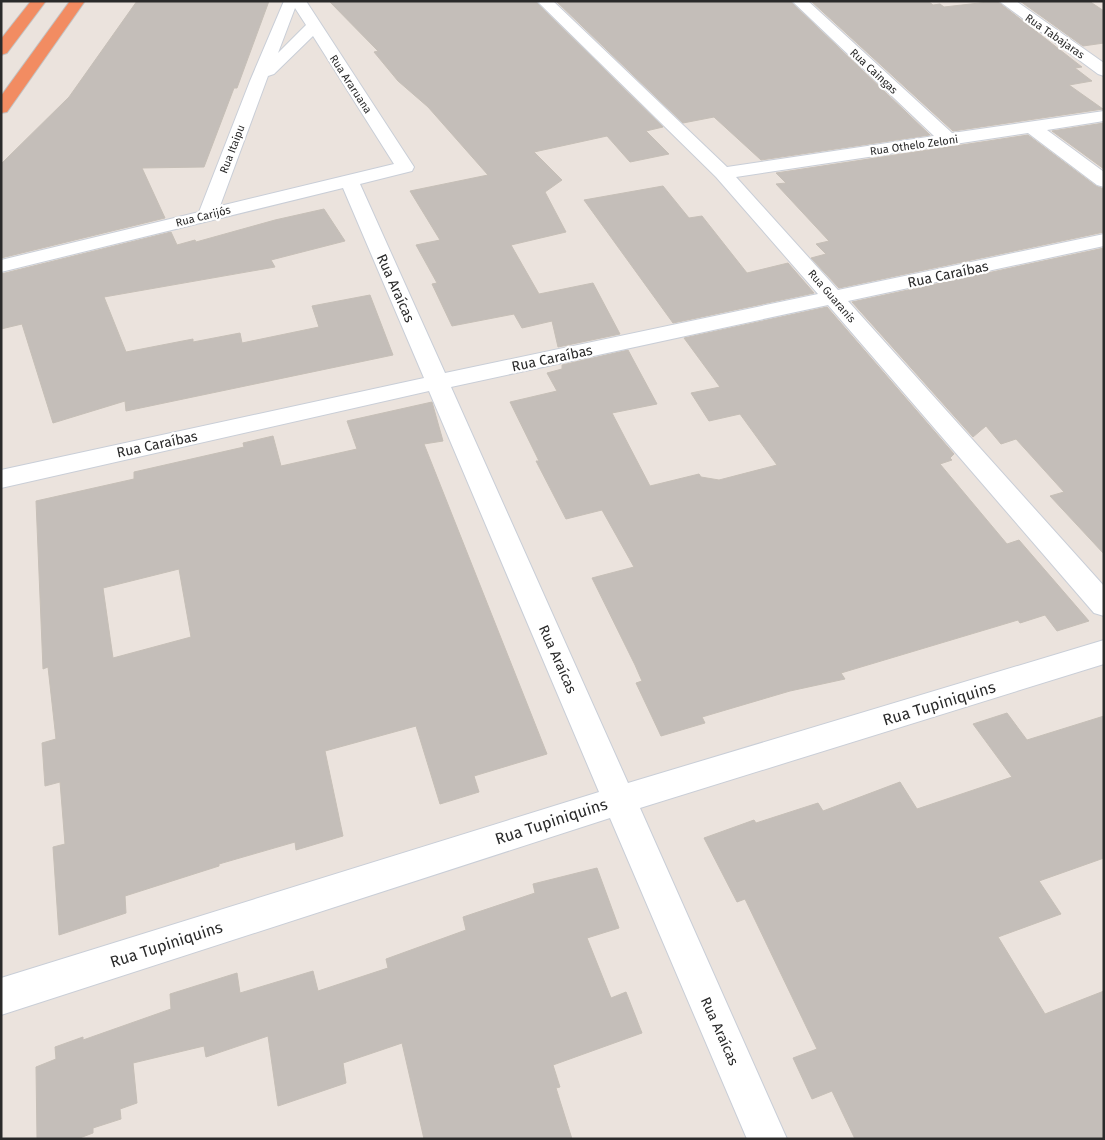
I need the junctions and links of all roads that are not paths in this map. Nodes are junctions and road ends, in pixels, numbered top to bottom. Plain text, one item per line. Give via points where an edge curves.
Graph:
1 (39, 1) edge
2 (78, 1) edge
3 (292, 1) edge
4 (298, 1) edge
5 (544, 1) edge
6 (799, 1) edge
7 (1006, 1) edge
8 (314, 26) junction
9 (1, 50) edge
10 (1104, 71) edge
11 (258, 81) junction
12 (1, 108) edge
13 (1104, 116) edge
14 (1032, 128) junction
15 (949, 140) junction
16 (405, 167) joint
17 (724, 173) junction
18 (349, 180) junction
19 (1104, 181) edge
20 (207, 216) junction
21 (1104, 240) edge
22 (1, 266) edge
23 (834, 299) junction
24 (438, 382) junction
25 (1, 479) edge
26 (1104, 605) edge
27 (1104, 652) edge
28 (619, 800) junction
29 (1, 997) edge
30 (767, 1139) edge

1 - 9 highway
2 - 12 highway
3 - 11 street, Rua Itaipu
4 - 8 street, Rua Araruana
5 - 17 street, Rua Guaranis
6 - 15 street, Rua Caingas
7 - 10 street, Rua Tabajaras
8 - 11 street, Rua Itaipu
8 - 16 street, Rua Araruana
11 - 20 street, Rua Itaipu
13 - 14 street, Rua Othelo Zeloni
14 - 15 street, Rua Othelo Zeloni
14 - 19 street
15 - 17 street, Rua Othelo Zeloni
16 - 18 street, Rua Carijós
17 - 23 street, Rua Guaranis
18 - 20 street, Rua Carijós
18 - 24 street, Rua Araícas
20 - 22 street, Rua Carijós
21 - 23 street, Rua Caraíbas
23 - 24 street, Rua Caraíbas
23 - 26 street, Rua Guaranis
24 - 25 street, Rua Caraíbas
24 - 28 street, Rua Araícas
27 - 28 street, Rua Tupiniquins
28 - 29 street, Rua Tupiniquins
28 - 30 street, Rua Araícas

